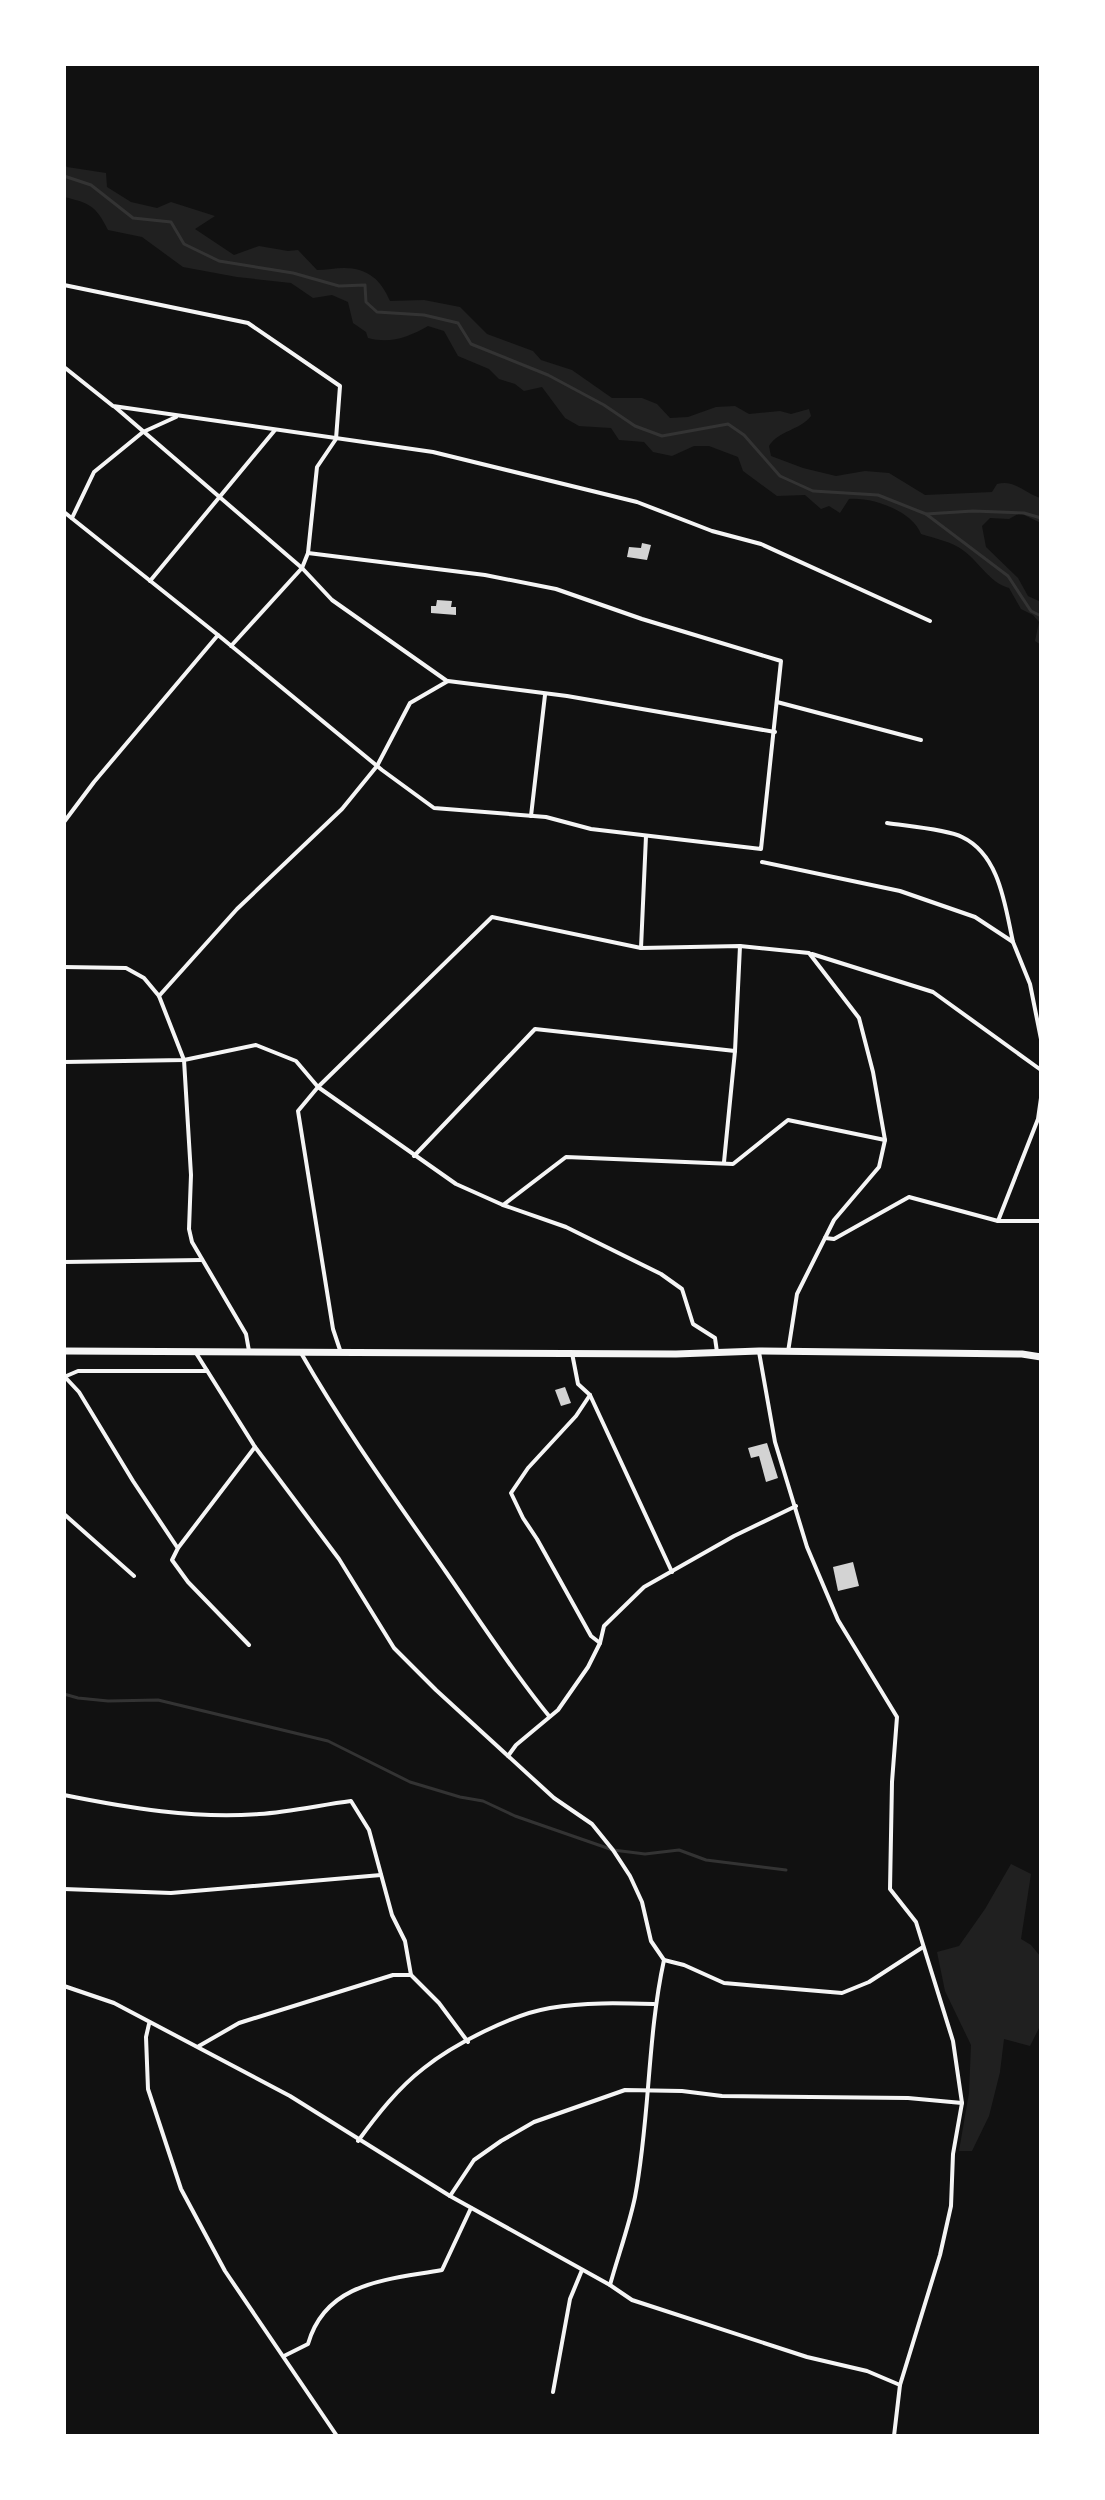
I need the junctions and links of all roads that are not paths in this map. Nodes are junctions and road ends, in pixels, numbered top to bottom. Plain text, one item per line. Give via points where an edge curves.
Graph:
1 (64, 285) edge
2 (64, 367) edge
3 (113, 406) junction
4 (179, 416) junction
5 (275, 430) junction
6 (143, 432) junction
7 (336, 439) junction
8 (219, 497) junction
9 (64, 512) edge
10 (72, 518) junction
11 (308, 553) junction
12 (302, 568) junction
13 (150, 581) junction
14 (930, 621) dead end
15 (218, 635) junction
16 (231, 646) junction
17 (448, 681) junction
18 (546, 694) junction
19 (777, 702) junction
20 (775, 732) junction
21 (921, 740) dead end
22 (377, 766) junction
23 (531, 816) junction
24 (64, 822) edge
25 (887, 823) dead end
26 (646, 836) junction
27 (762, 862) dead end
28 (1013, 942) junction
29 (740, 946) junction
30 (641, 948) junction
31 (809, 953) junction
32 (64, 967) edge
33 (159, 996) junction
34 (1041, 1039) edge
35 (735, 1051) junction
36 (184, 1060) junction
37 (64, 1062) edge
38 (1041, 1070) edge
39 (318, 1087) junction
40 (1041, 1098) edge
41 (1039, 1112) edge
42 (885, 1140) junction
43 (414, 1156) junction
44 (724, 1164) junction
45 (503, 1205) junction
46 (998, 1221) junction
47 (1041, 1221) edge
48 (825, 1238) junction
49 (202, 1260) junction
50 (64, 1262) edge
51 (64, 1351) edge
52 (759, 1351) junction
53 (717, 1352) junction
54 (788, 1352) junction
55 (196, 1353) junction
56 (249, 1353) junction
57 (301, 1353) junction
58 (341, 1353) junction
59 (572, 1353) junction
60 (1041, 1357) edge
61 (207, 1371) junction
62 (64, 1376) edge
63 (590, 1395) junction
64 (255, 1447) junction
65 (797, 1506) junction
66 (64, 1514) edge
67 (178, 1548) junction
68 (672, 1572) junction
69 (134, 1576) dead end
70 (600, 1643) junction
71 (249, 1645) dead end
72 (549, 1716) junction
73 (508, 1756) junction
74 (64, 1795) edge
75 (381, 1875) junction
76 (64, 1889) edge
77 (923, 1947) junction
78 (664, 1960) junction
79 (411, 1975) junction
80 (64, 1986) edge
81 (654, 2004) junction
82 (149, 2024) junction
83 (468, 2042) junction
84 (198, 2047) junction
85 (648, 2091) junction
86 (962, 2103) junction
87 (358, 2141) junction
88 (450, 2196) junction
89 (471, 2208) junction
90 (582, 2270) junction
91 (610, 2285) junction
92 (284, 2356) junction
93 (900, 2385) junction
94 (553, 2392) dead end
95 (337, 2436) edge
96 (894, 2436) edge

1 - 7 street via 248,323 340,386
2 - 3 street
3 - 4 street
3 - 6 street
4 - 5 street
4 - 6 street
5 - 7 street
5 - 8 street
6 - 8 street
6 - 10 street via 94,472
7 - 11 street via 317,467
7 - 14 street via 433,452 637,502 761,544
8 - 12 street
8 - 13 street
9 - 10 street
10 - 13 street
11 - 12 street
11 - 19 street via 556,589 781,661
12 - 16 street
12 - 17 street via 332,600
13 - 15 street
15 - 16 street
15 - 24 street
16 - 22 street
17 - 18 street
17 - 22 street via 410,703
18 - 20 street
18 - 23 street
19 - 20 street
19 - 21 street
20 - 26 street via 761,849
22 - 23 street via 434,808
22 - 33 street via 342,809 237,909
23 - 26 street
25 - 28 street via 962,837 983,853 1000,883
26 - 30 street
27 - 28 street via 942,904 975,917
28 - 34 street via 1030,984
29 - 30 street
29 - 31 street
29 - 35 street
30 - 39 street via 492,917
31 - 38 street via 933,992
31 - 42 street via 859,1018
32 - 33 street via 126,968 144,978
33 - 36 street
35 - 43 street via 535,1029
35 - 44 street
36 - 37 street
36 - 39 street via 256,1045 296,1061
36 - 49 street via 189,1229
39 - 43 street
39 - 58 street via 298,1111
40 - 41 street
41 - 46 street
42 - 44 street via 788,1120 748,1155
42 - 48 street via 879,1167
43 - 45 street via 456,1184
44 - 45 street via 566,1157
45 - 53 street via 566,1227 661,1274 682,1289 693,1324 715,1338
46 - 47 street
46 - 48 street via 909,1197 834,1239
48 - 54 street via 797,1294
49 - 50 street
49 - 56 street via 246,1334
51 - 55 main road
52 - 53 main road
52 - 54 main road
52 - 65 street via 775,1442
53 - 59 main road
54 - 60 main road
55 - 56 main road
55 - 61 street
56 - 57 main road
57 - 58 main road
57 - 72 street via 373,1470
58 - 59 main road
59 - 63 street via 578,1384
61 - 62 street via 78,1371
61 - 64 street
62 - 67 street
63 - 68 street
63 - 70 street via 511,1493 591,1636
64 - 67 street
64 - 73 street via 339,1559 394,1648
65 - 68 street
65 - 77 street via 807,1547 838,1620 897,1717 890,1889 916,1922
66 - 69 street
67 - 71 street via 172,1560 180,1571
68 - 70 street via 644,1587 604,1626
70 - 72 street via 571,1694
72 - 73 street
73 - 78 street via 592,1824 613,1850 630,1876 651,1941
74 - 75 street via 145,1810 230,1815 351,1801 369,1830
75 - 76 street via 171,1893
75 - 79 street via 405,1941
77 - 78 street via 842,1993 724,1983
77 - 86 street via 953,2041
78 - 81 street
79 - 83 street
79 - 84 street via 380,1978 239,2023
80 - 82 street via 114,2003
81 - 83 street via 600,2002 548,2008 508,2020
81 - 85 street
82 - 84 street
82 - 92 street via 148,2089 181,2189 225,2271
83 - 87 street via 424,2068 379,2111
84 - 87 street via 290,2096
85 - 86 street
85 - 88 street via 625,2090 534,2122 474,2160
85 - 91 street via 635,2197
86 - 93 street via 951,2206
87 - 88 street
88 - 89 street
89 - 90 street
89 - 92 street via 442,2270 352,2290 333,2303 308,2344
90 - 91 street
90 - 94 street via 570,2299
91 - 93 street via 632,2300
92 - 95 street
93 - 96 street

